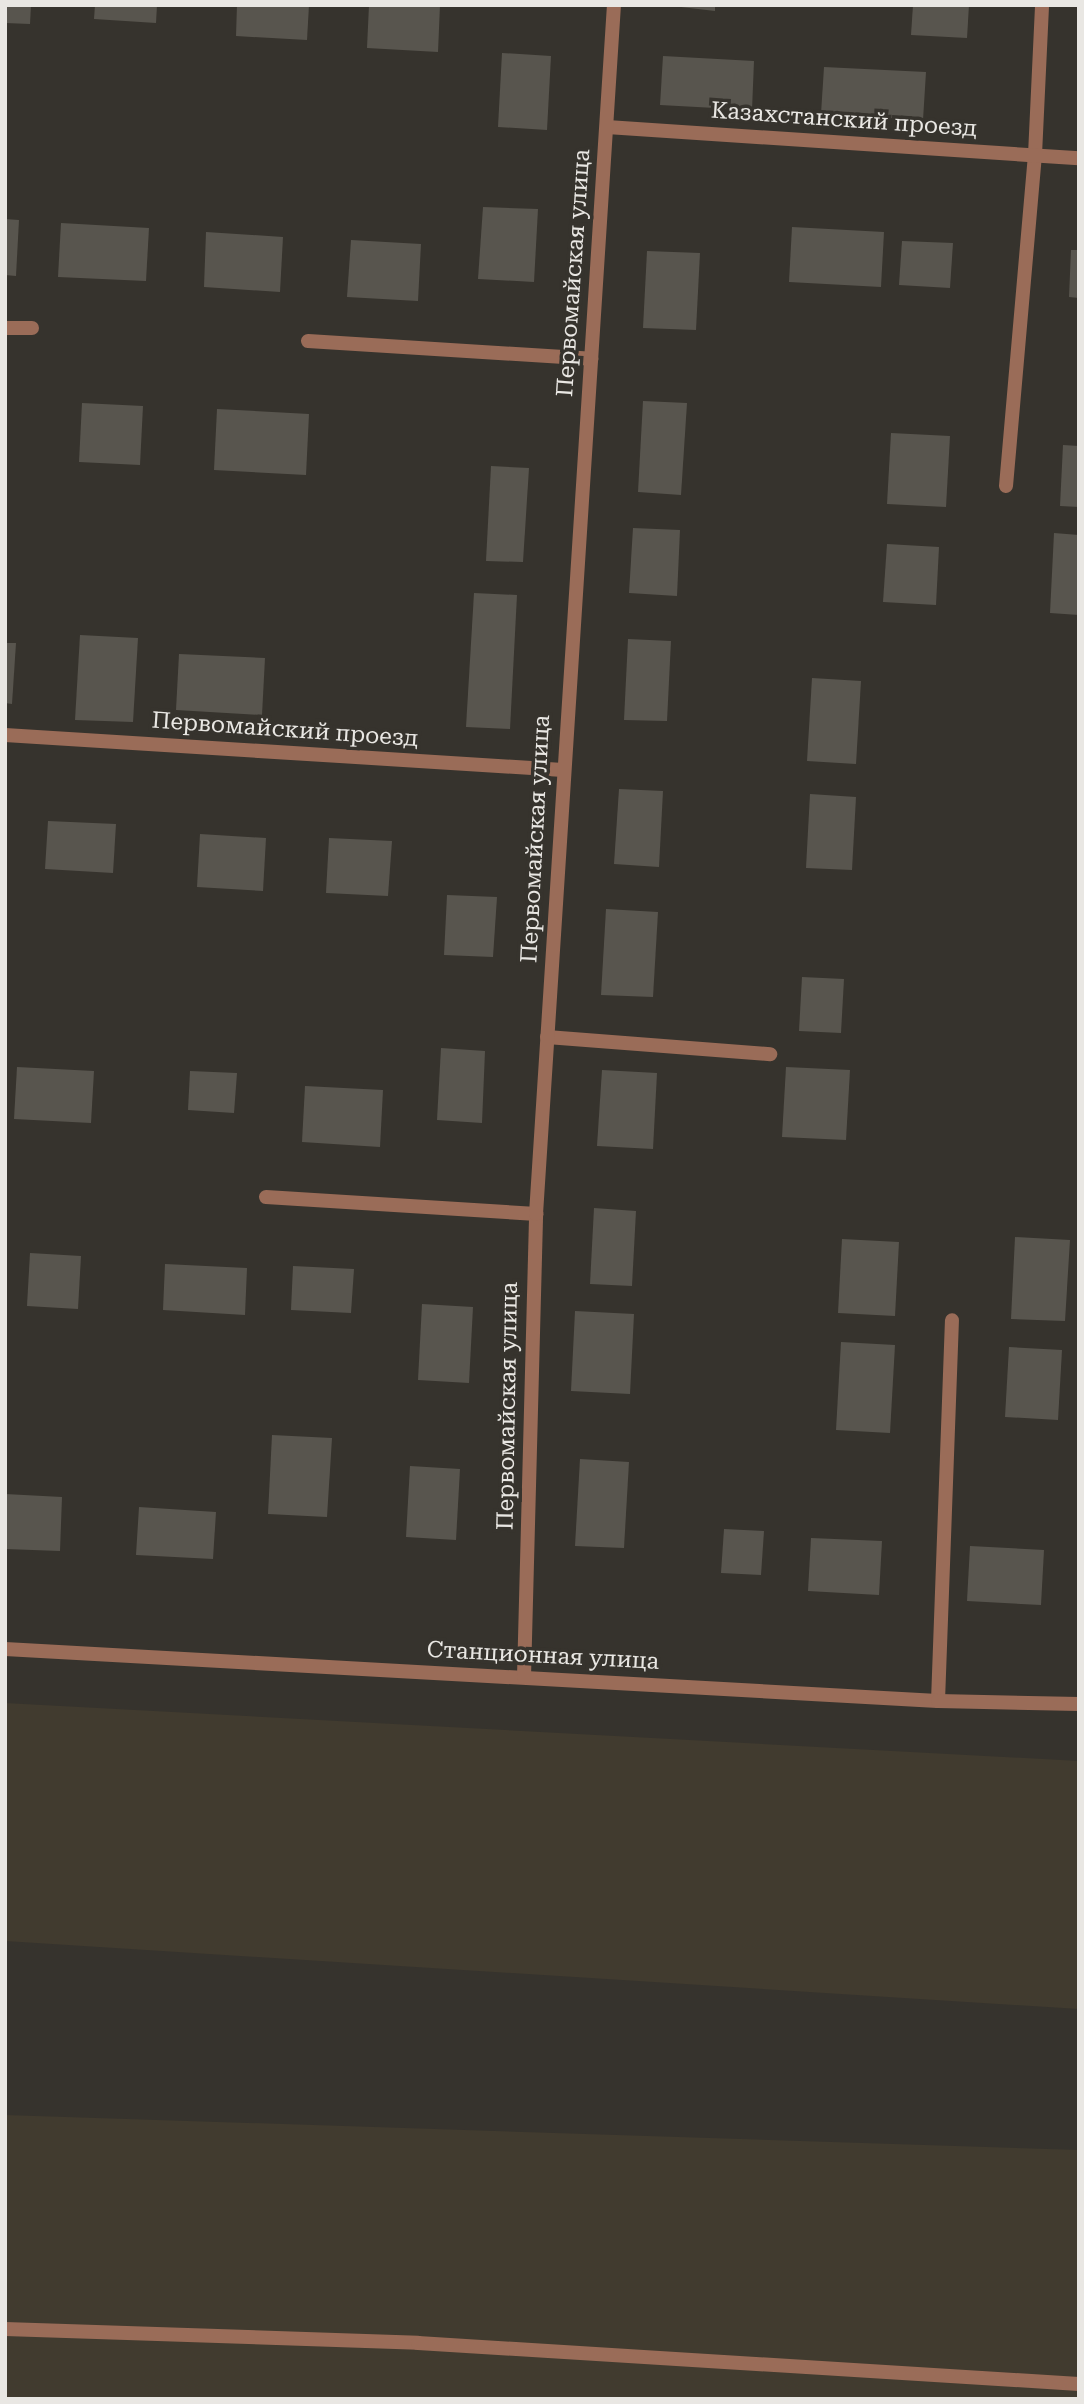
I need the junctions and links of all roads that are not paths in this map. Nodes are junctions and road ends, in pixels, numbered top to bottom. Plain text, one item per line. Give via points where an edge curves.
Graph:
1 (614, 5) edge
2 (1042, 5) edge
3 (607, 127) junction
4 (1035, 155) junction
5 (1079, 158) edge
6 (5, 328) edge
7 (32, 328) dead end
8 (308, 341) dead end
9 (591, 359) junction
10 (1006, 486) dead end
11 (5, 735) edge
12 (563, 770) junction
13 (547, 1037) junction
14 (770, 1054) dead end
15 (266, 1197) dead end
16 (536, 1214) junction
17 (952, 1320) dead end
18 (5, 1649) edge
19 (524, 1677) junction
20 (938, 1701) junction
21 (1079, 1704) edge
22 (5, 2329) edge
23 (1079, 2384) edge

1 - 3 street, Первомайская улица
2 - 4 street
3 - 4 street, Казахстанский проезд
3 - 9 street, Первомайская улица
4 - 5 street, Казахстанский проезд
4 - 10 street
6 - 7 street
8 - 9 street
9 - 12 street, Первомайская улица
11 - 12 street, Первомайский проезд
12 - 13 street, Первомайская улица
13 - 14 street
13 - 16 street, Первомайская улица
15 - 16 street
16 - 19 street, Первомайская улица
17 - 20 street
18 - 19 street, Станционная улица
19 - 20 street, Станционная улица
20 - 21 street, Станционная улица
22 - 23 street via 418,2343

